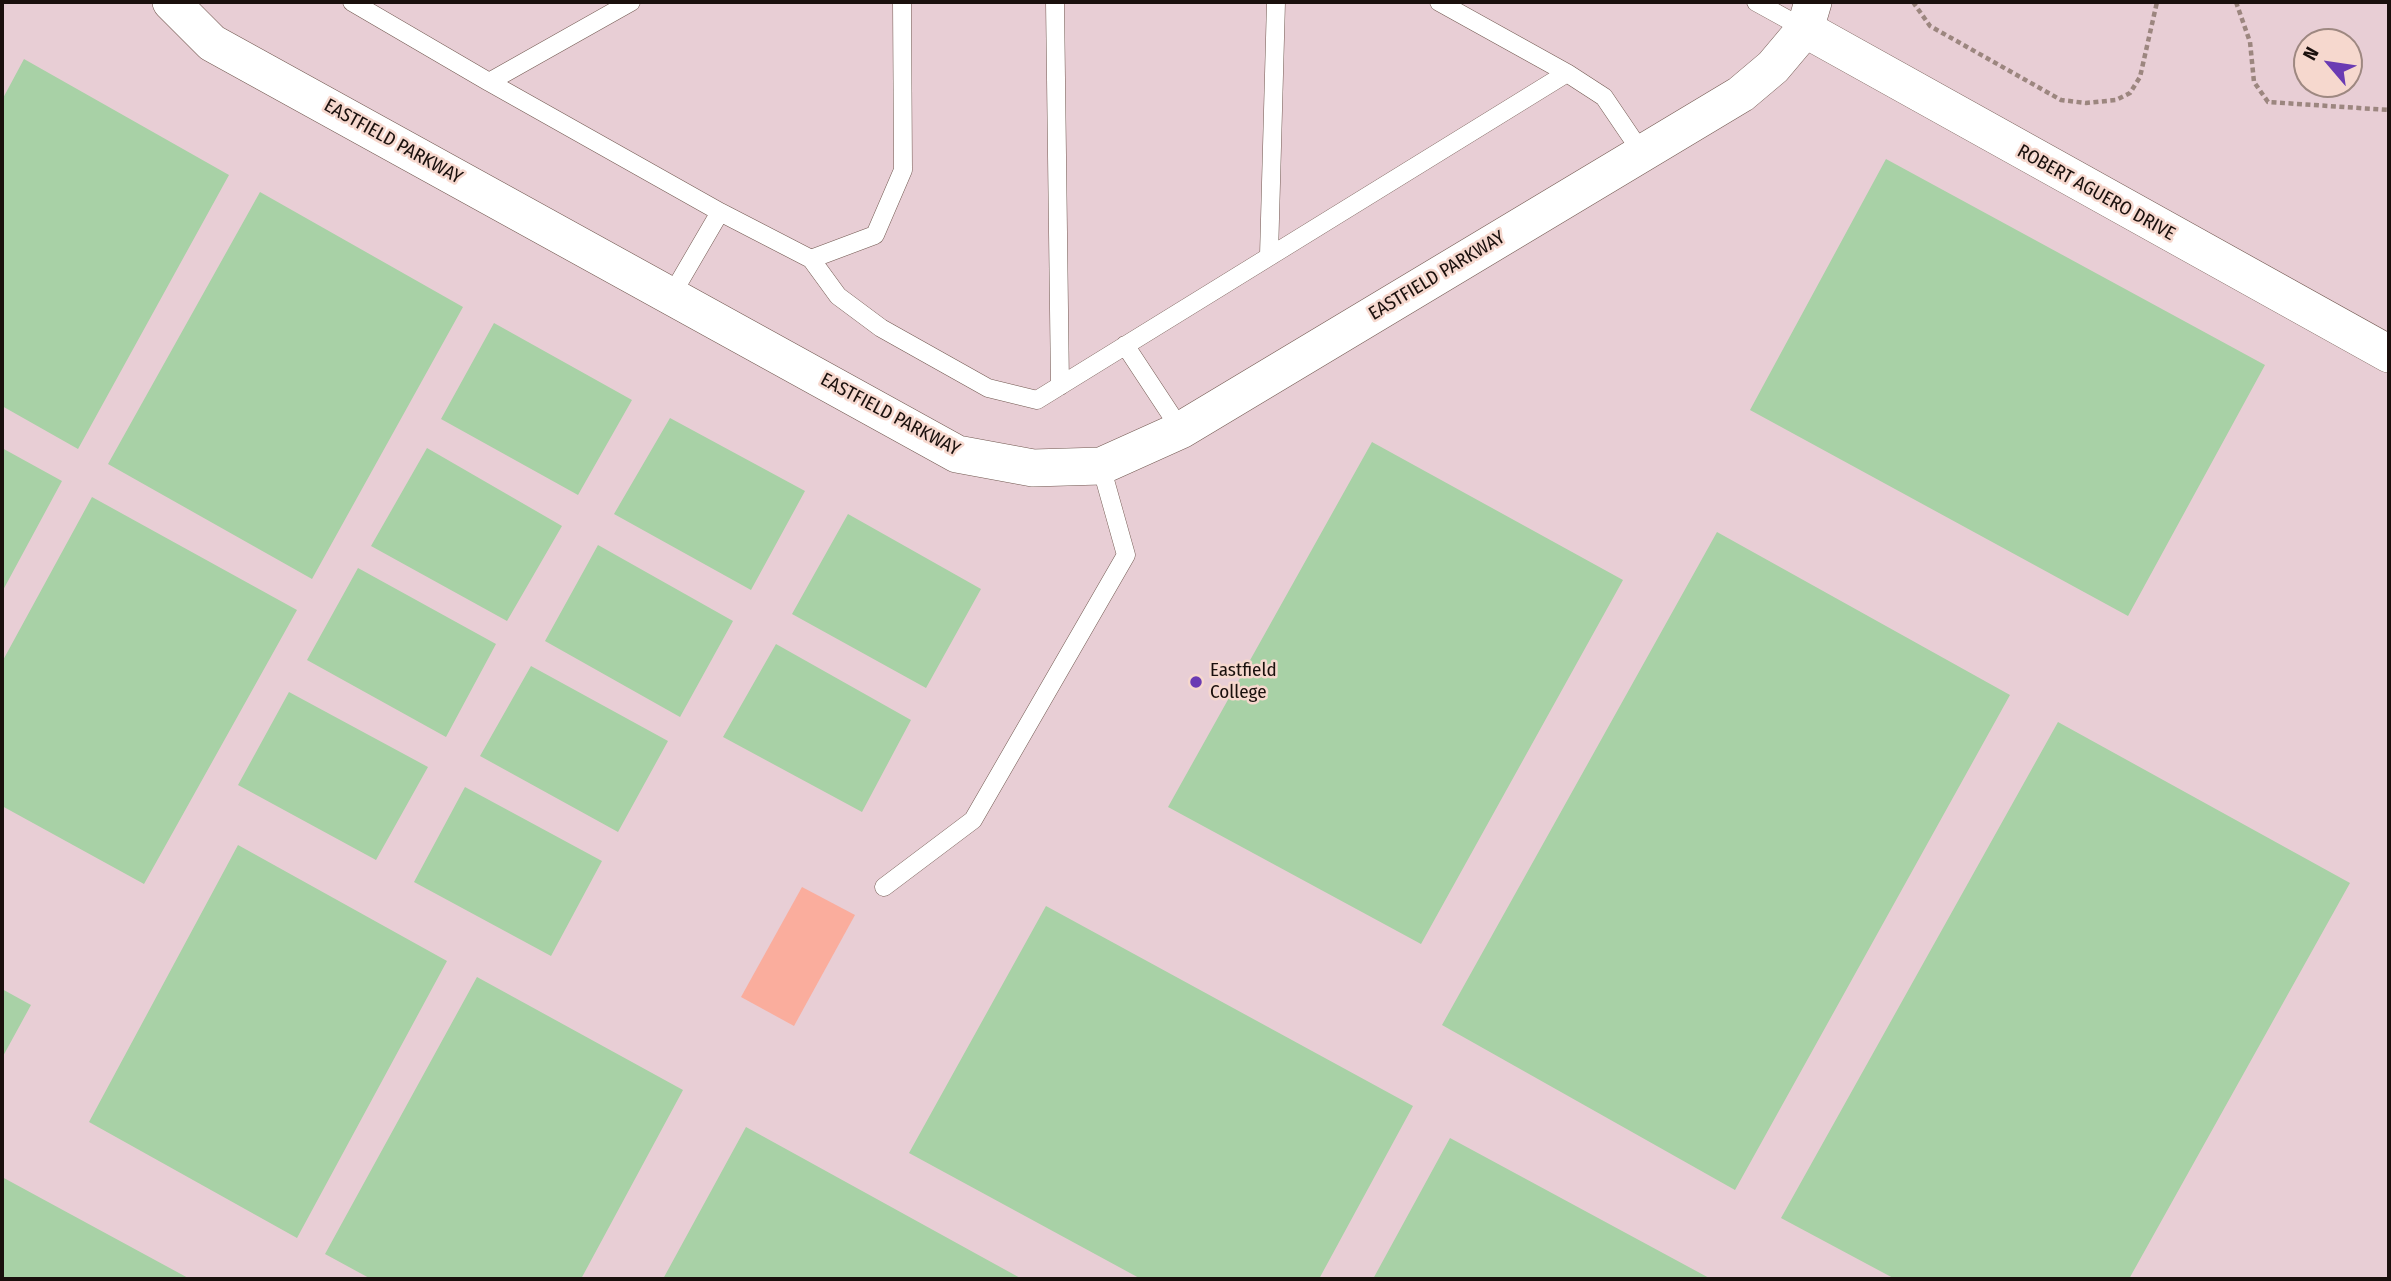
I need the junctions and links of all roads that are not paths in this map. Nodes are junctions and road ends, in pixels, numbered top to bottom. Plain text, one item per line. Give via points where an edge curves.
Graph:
1 (170, 2) edge
2 (352, 2) edge
3 (631, 2) edge
4 (902, 2) edge
5 (1055, 2) edge
6 (1276, 2) edge
7 (1439, 2) edge
8 (1756, 2) edge
9 (1809, 16) edge
10 (1567, 73) junction
11 (489, 82) junction
12 (1642, 153) junction
13 (720, 212) junction
14 (1269, 255) junction
15 (811, 259) junction
16 (671, 296) junction
17 (1125, 345) junction
18 (2389, 354) edge
19 (1060, 386) junction
20 (1181, 430) junction
21 (1101, 466) junction
22 (884, 887) dead end

1 - 16 street, EASTFIELD PARKWAY via 212,43
2 - 11 lane
3 - 11 lane
4 - 15 lane via 903,170 875,235
5 - 19 lane
6 - 14 lane
7 - 10 lane
8 - 9 lane
9 - 12 street, EASTFIELD PARKWAY via 1773,67 1741,94
9 - 18 street, ROBERT AGUERO DRIVE
10 - 12 lane via 1604,97
10 - 14 lane
11 - 13 lane
12 - 20 street, EASTFIELD PARKWAY
13 - 15 lane
13 - 16 lane
14 - 17 lane
15 - 19 lane via 838,296 881,328 988,388 1037,400
16 - 21 street, EASTFIELD PARKWAY via 957,454 1033,468
17 - 19 lane
17 - 20 lane
20 - 21 street, EASTFIELD PARKWAY
21 - 22 lane via 1126,555 973,820

